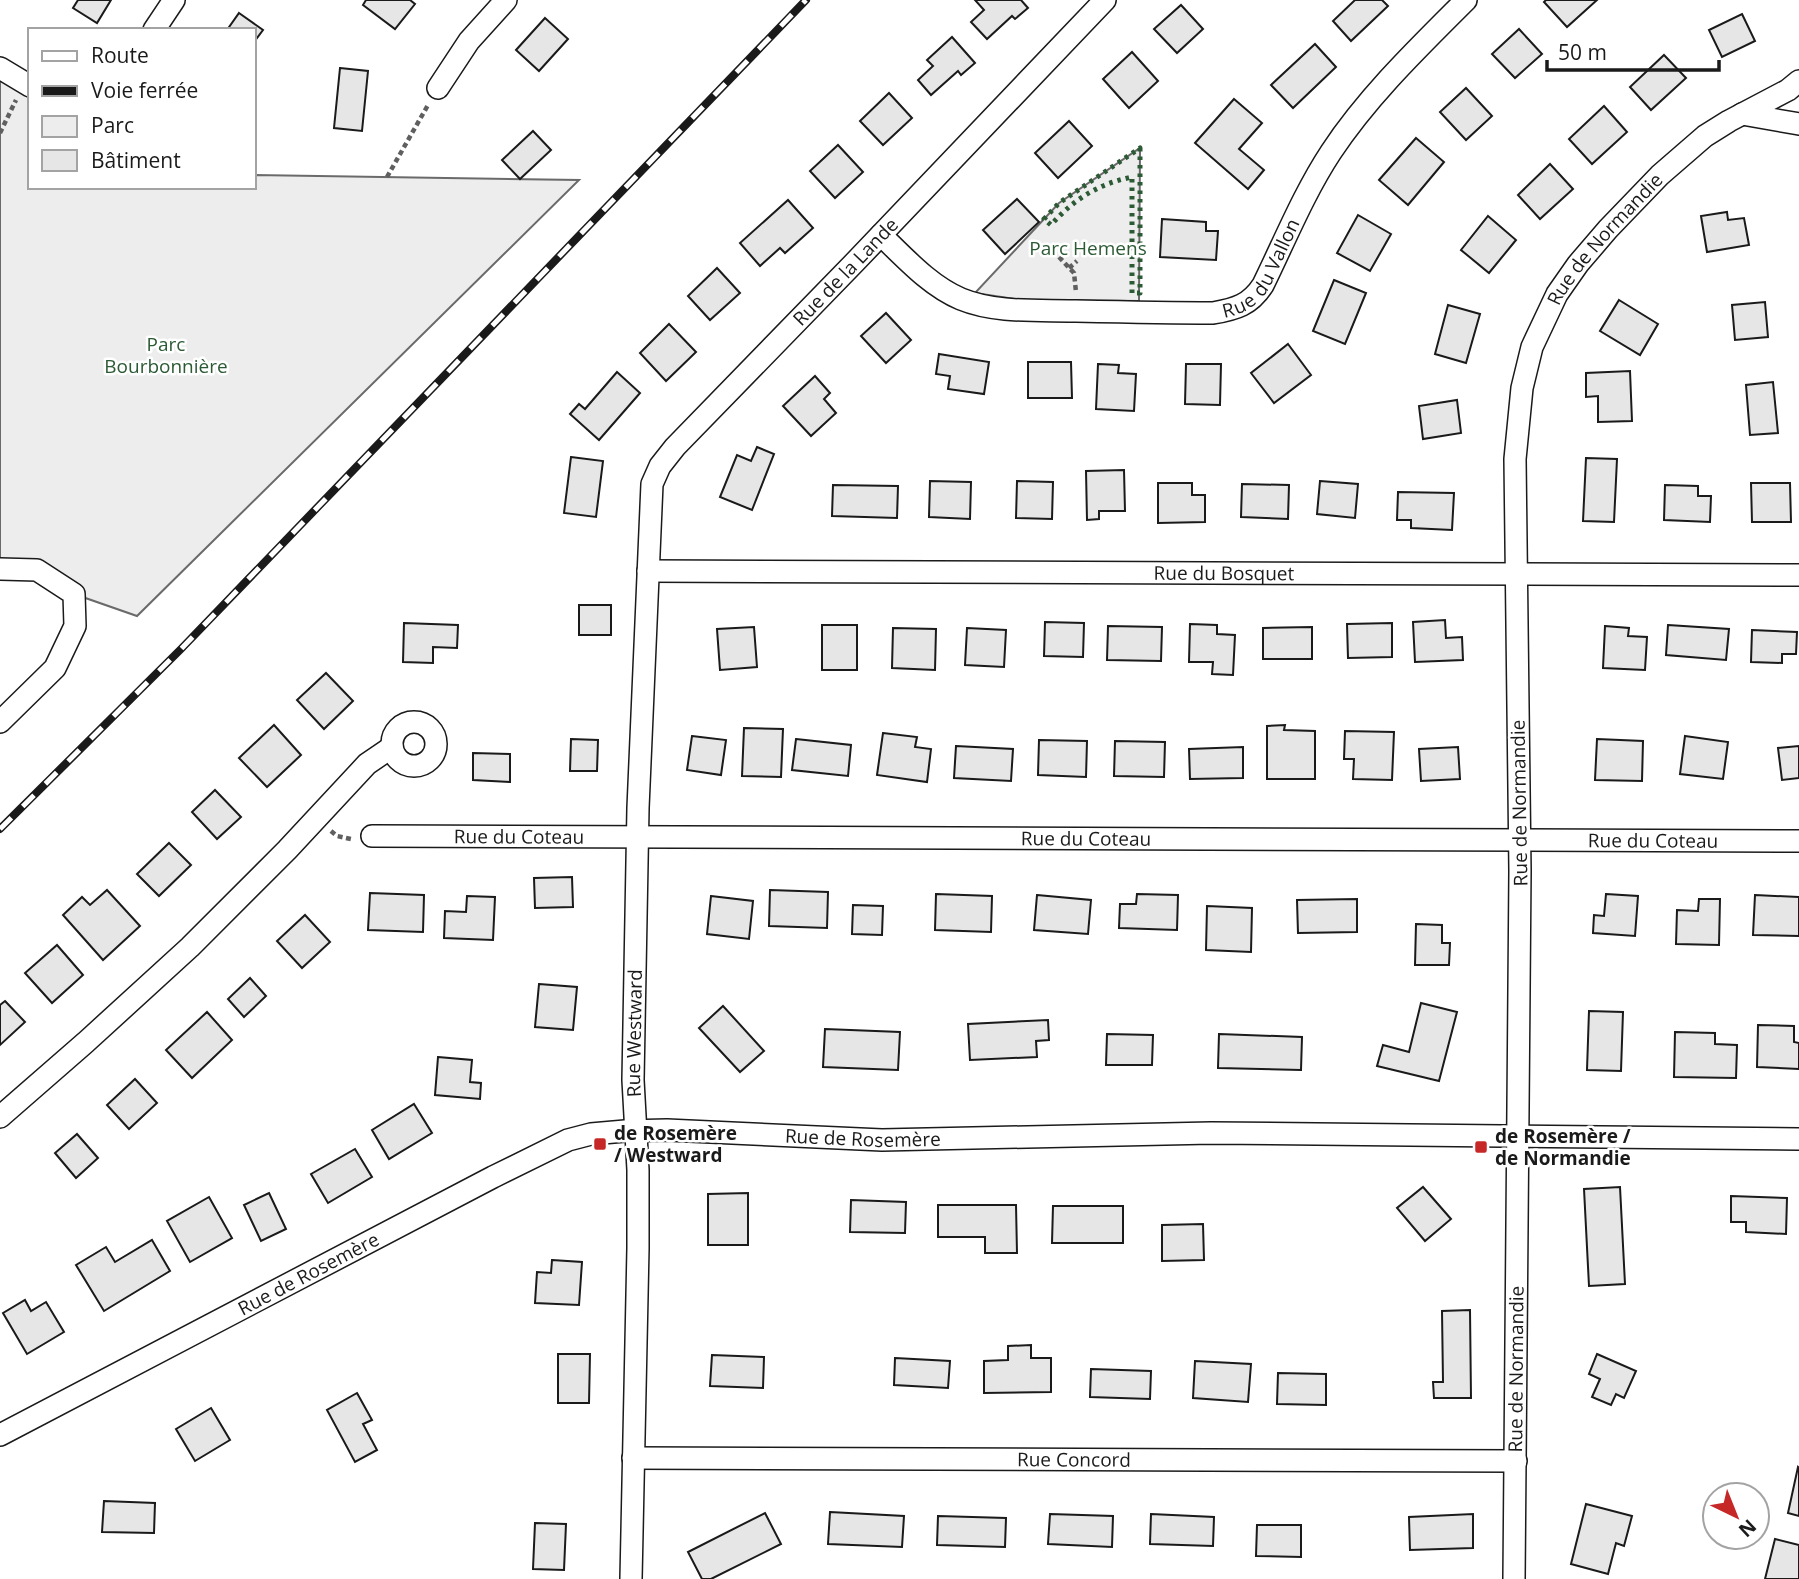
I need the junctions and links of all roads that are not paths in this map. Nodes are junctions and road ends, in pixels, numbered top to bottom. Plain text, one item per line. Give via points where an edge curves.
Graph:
1 (174, 0) edge
2 (506, 0) edge
3 (1105, 0) edge
4 (1466, 0) edge
5 (155, 28) edge
6 (0, 68) edge
7 (1799, 81) edge
8 (27, 85) edge
9 (438, 88) road end
10 (1742, 114) junction
11 (1799, 124) edge
12 (881, 235) junction
13 (0, 569) edge
14 (648, 571) junction
15 (1517, 574) junction
16 (1799, 575) edge
17 (0, 722) edge
18 (393, 747) dead end
19 (638, 836) junction
20 (363, 838) road end
21 (1519, 841) junction
22 (1799, 841) edge
23 (0, 1117) edge
24 (636, 1130) junction
25 (1518, 1135) junction
26 (1799, 1139) edge
27 (0, 1434) edge
28 (633, 1458) junction
29 (1516, 1461) junction
30 (631, 1579) edge
31 (1514, 1579) edge

1 - 5 street
2 - 9 street via 469,41
3 - 12 street, Rue de la Lande
4 - 12 street, Rue du Vallon via 1339,140 1263,285 1252,299 1234,309 1213,313 982,306 947,292
6 - 8 street
7 - 10 street, Rue de Normandie
10 - 11 street
10 - 15 street, Rue de Normandie via 1699,141 1633,203 1578,264 1547,313 1532,347 1519,405
12 - 14 street, Rue de la Lande via 660,466 650,495
13 - 17 street via 37,570 74,594 75,626 55,668
14 - 15 street, Rue du Bosquet
14 - 19 street, Rue Westward
15 - 16 street, Rue du Bosquet
15 - 21 street, Rue de Normandie
18 - 23 street via 368,764 190,947
19 - 20 street, Rue du Coteau
19 - 21 street, Rue du Coteau
19 - 24 street, Rue Westward
21 - 22 street, Rue du Coteau
21 - 25 street, Rue de Normandie
24 - 25 street, Rue de Rosemère via 882,1140 1173,1133
24 - 27 street, Rue de Rosemère via 591,1134 556,1146
24 - 28 street, Rue Westward
25 - 26 street, Rue de Rosemère
25 - 29 street, Rue de Normandie
28 - 29 street, Rue Concord
28 - 30 street, Rue Westward
29 - 31 street, Rue de Normandie

